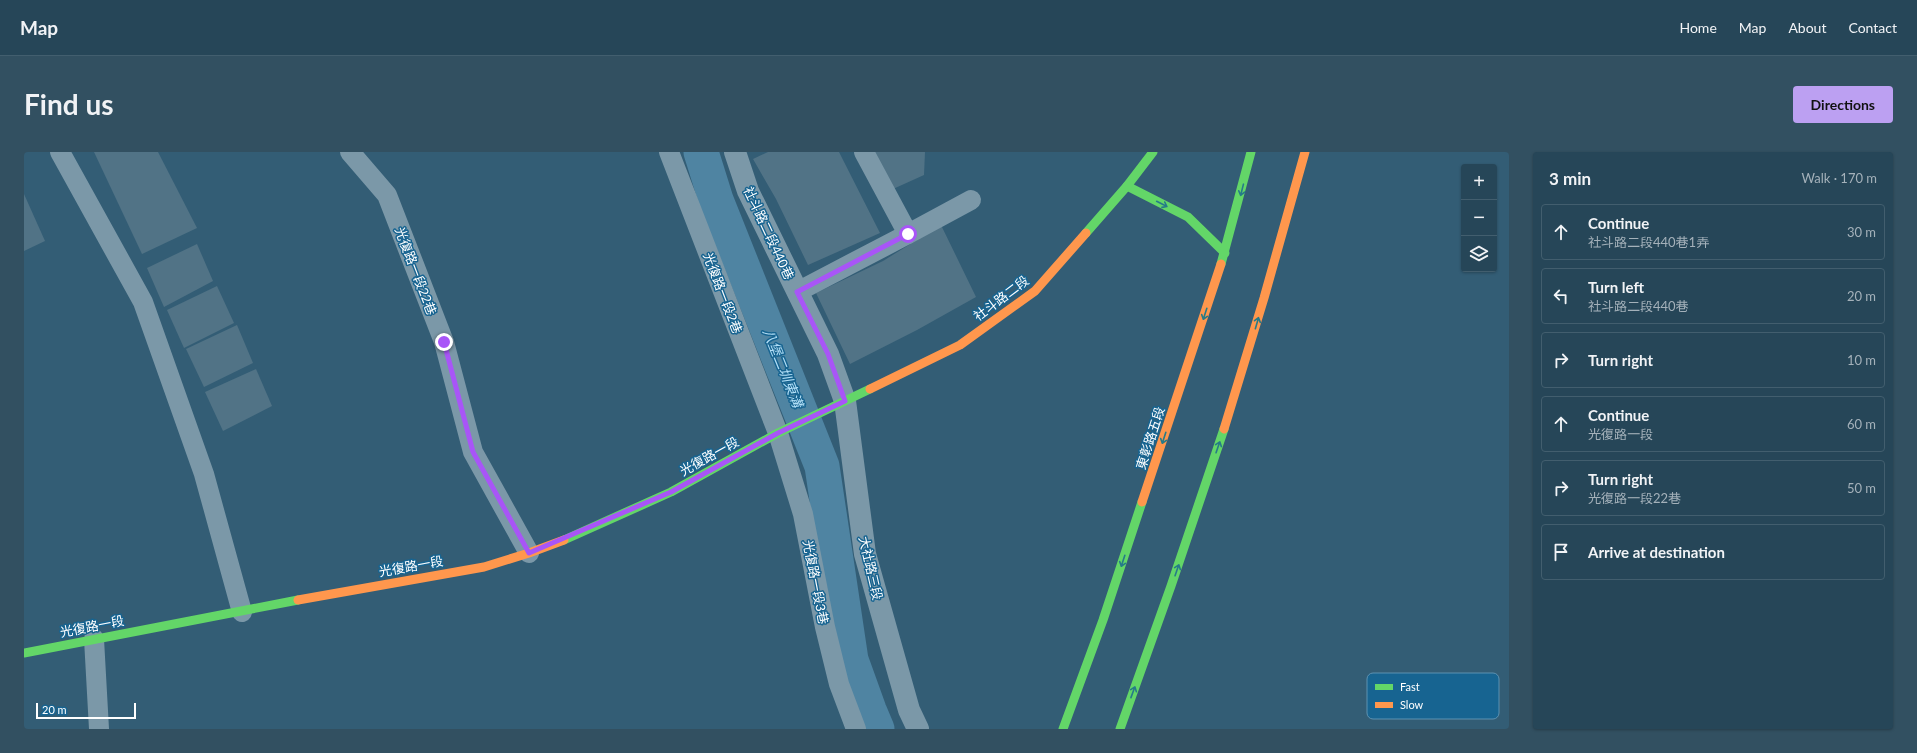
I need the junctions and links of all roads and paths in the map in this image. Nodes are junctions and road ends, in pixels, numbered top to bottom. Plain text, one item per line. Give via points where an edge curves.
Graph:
1 (60, 152) edge
2 (350, 152) edge
3 (669, 152) edge
4 (735, 152) edge
5 (864, 152) edge
6 (1153, 152) edge
7 (1251, 152) edge
8 (1305, 152) edge
9 (1127, 186) junction
10 (971, 200) dead end
11 (908, 234) junction
12 (1225, 253) junction
13 (797, 292) junction
14 (845, 401) junction
15 (778, 433) junction
16 (529, 553) junction
17 (242, 612) junction
18 (94, 639) junction
19 (24, 653) edge
20 (99, 729) edge
21 (856, 729) edge
22 (918, 729) edge
23 (1063, 729) edge
24 (1120, 729) edge

1 - 17 lane via 143,302 204,474
2 - 16 lane, 光復路一段22巷 via 386,195 444,342 473,452
3 - 15 lane, 光復路一段2巷
4 - 13 street, 社斗路二段440巷 via 748,191
5 - 11 lane
6 - 9 street, 社斗路二段
7 -> 12 street, 東彰路五段
24 -> 8 street via 1168,597 1232,406
9 -> 12 street via 1188,217
9 - 14 street, 社斗路二段 via 1035,290 960,345
10 - 11 lane
11 - 13 lane
12 -> 23 street, 東彰路五段 via 1103,620
13 - 14 street, 社斗路二段440巷 via 828,354
14 - 15 street, 社斗路二段
14 - 22 street, 大社路三段 via 865,554 909,710
15 - 16 street, 光復路一段 via 671,492
15 - 21 lane, 光復路一段3巷 via 803,514 839,684
16 - 17 street, 光復路一段 via 484,567 338,592
17 - 18 street, 光復路一段
18 - 19 street, 光復路一段
18 - 20 lane

